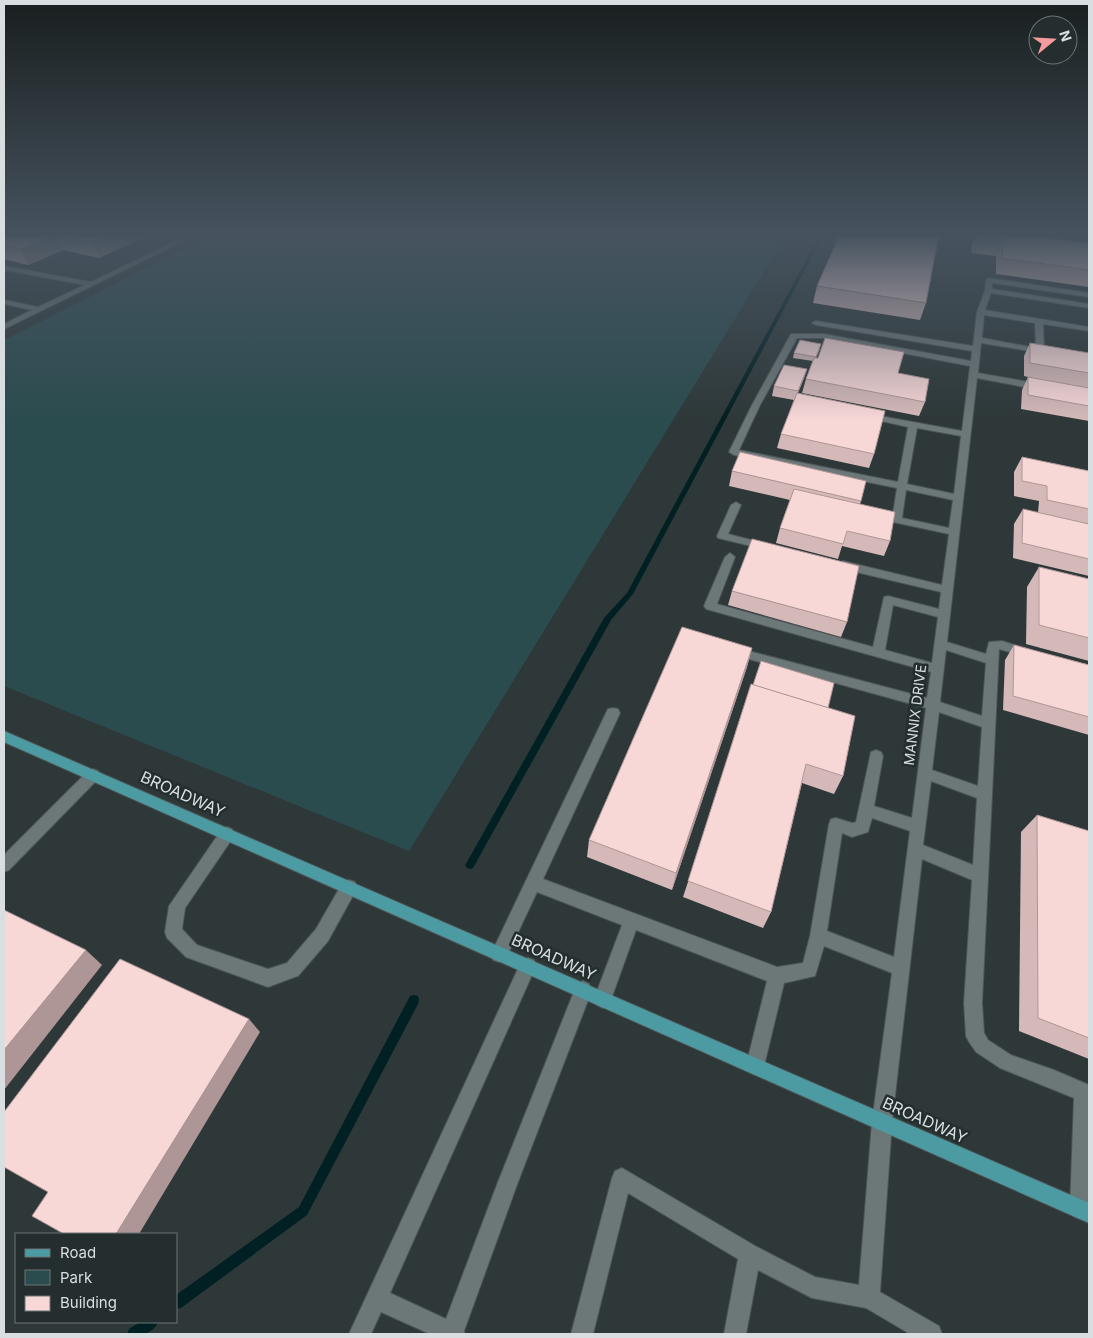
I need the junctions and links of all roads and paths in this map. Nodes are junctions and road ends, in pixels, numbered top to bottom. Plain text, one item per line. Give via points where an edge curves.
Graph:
1 (67, 296) edge
2 (986, 296) edge
3 (1025, 296) edge
4 (1076, 296) edge
5 (4, 302) edge
6 (1077, 304) junction
7 (1089, 306) edge
8 (40, 310) junction
9 (981, 312) junction
10 (1039, 321) junction
11 (816, 322) dead end
12 (4, 327) edge
13 (1089, 329) edge
14 (977, 345) junction
15 (974, 370) junction
16 (1050, 389) edge
17 (858, 413) edge
18 (913, 425) junction
19 (966, 434) junction
20 (902, 486) junction
21 (958, 498) junction
22 (736, 504) dead end
23 (954, 532) junction
24 (779, 550) edge
25 (730, 556) dead end
26 (836, 563) edge
27 (947, 590) junction
28 (944, 614) junction
29 (940, 644) junction
30 (720, 646) edge
31 (878, 653) junction
32 (1043, 658) edge
33 (992, 660) junction
34 (937, 669) junction
35 (933, 705) junction
36 (613, 713) dead end
37 (989, 724) junction
38 (4, 736) edge
39 (876, 756) dead end
40 (925, 773) junction
41 (93, 775) junction
42 (985, 795) junction
43 (866, 810) junction
44 (918, 827) junction
45 (227, 834) junction
46 (915, 849) junction
47 (4, 865) edge
48 (981, 876) junction
49 (533, 883) junction
50 (349, 887) junction
51 (631, 921) junction
52 (818, 936) junction
53 (499, 954) junction
54 (528, 966) junction
55 (900, 968) junction
56 (777, 976) junction
57 (583, 990) junction
58 (603, 999) junction
59 (754, 1066) junction
60 (1087, 1094) edge
61 (882, 1122) junction
62 (1085, 1211) edge
63 (750, 1254) junction
64 (376, 1298) junction
65 (869, 1298) junction
66 (360, 1334) edge
67 (453, 1334) edge
68 (582, 1334) edge
69 (735, 1334) edge
70 (931, 1334) edge

1 - 8 street
2 - 9 street, MANNIX DRIVE
3 - 6 street
4 - 6 street
5 - 8 street
6 - 7 street
8 - 12 street
9 - 10 street
9 - 14 street, MANNIX DRIVE
10 - 13 street
10 - 14 street via 1044,351
11 - 14 street
14 - 15 street, MANNIX DRIVE
15 - 16 street
15 - 19 street, MANNIX DRIVE
15 - 20 street via 824,336 794,336 734,452
17 - 18 street
18 - 19 street
18 - 20 street
19 - 21 street, MANNIX DRIVE
20 - 21 street
20 - 23 street via 897,520
21 - 23 street, MANNIX DRIVE
22 - 24 street via 722,536
23 - 27 street, MANNIX DRIVE
25 - 31 street via 710,606
26 - 27 street
27 - 28 street, MANNIX DRIVE
28 - 29 street, MANNIX DRIVE
28 - 31 street via 888,600
29 - 33 street
29 - 34 street, MANNIX DRIVE
30 - 35 street
31 - 34 street
32 - 33 street via 993,645
33 - 37 street
34 - 35 street, MANNIX DRIVE
35 - 37 street
35 - 40 street, MANNIX DRIVE
36 - 49 street
37 - 42 street
38 - 41 main road, BROADWAY
39 - 43 street
40 - 42 street
40 - 44 street, MANNIX DRIVE
41 - 45 main road, BROADWAY
41 - 47 street
42 - 48 street
43 - 44 street
43 - 52 street via 863,827 852,830 836,824
44 - 46 street, MANNIX DRIVE
45 - 50 main road, BROADWAY
45 - 50 street via 177,906 173,932 192,951 268,978 292,970 322,935
46 - 48 street
46 - 55 street, MANNIX DRIVE
48 - 60 street via 973,1003 975,1036 982,1046 1006,1062
49 - 51 street
49 - 53 street
50 - 53 main road, BROADWAY
51 - 56 street
51 - 58 street
52 - 55 street
52 - 56 street via 809,970
53 - 54 main road, BROADWAY
54 - 57 main road, BROADWAY
54 - 64 street
55 - 61 street, MANNIX DRIVE
56 - 59 street
57 - 58 main road, BROADWAY
57 - 67 street
58 - 59 main road, BROADWAY
59 - 61 main road, BROADWAY
60 - 62 street
61 - 62 main road, BROADWAY
61 - 65 street, MANNIX DRIVE
63 - 65 street via 812,1287
63 - 68 street via 622,1178
63 - 69 street
64 - 66 street
64 - 67 street
65 - 70 street

